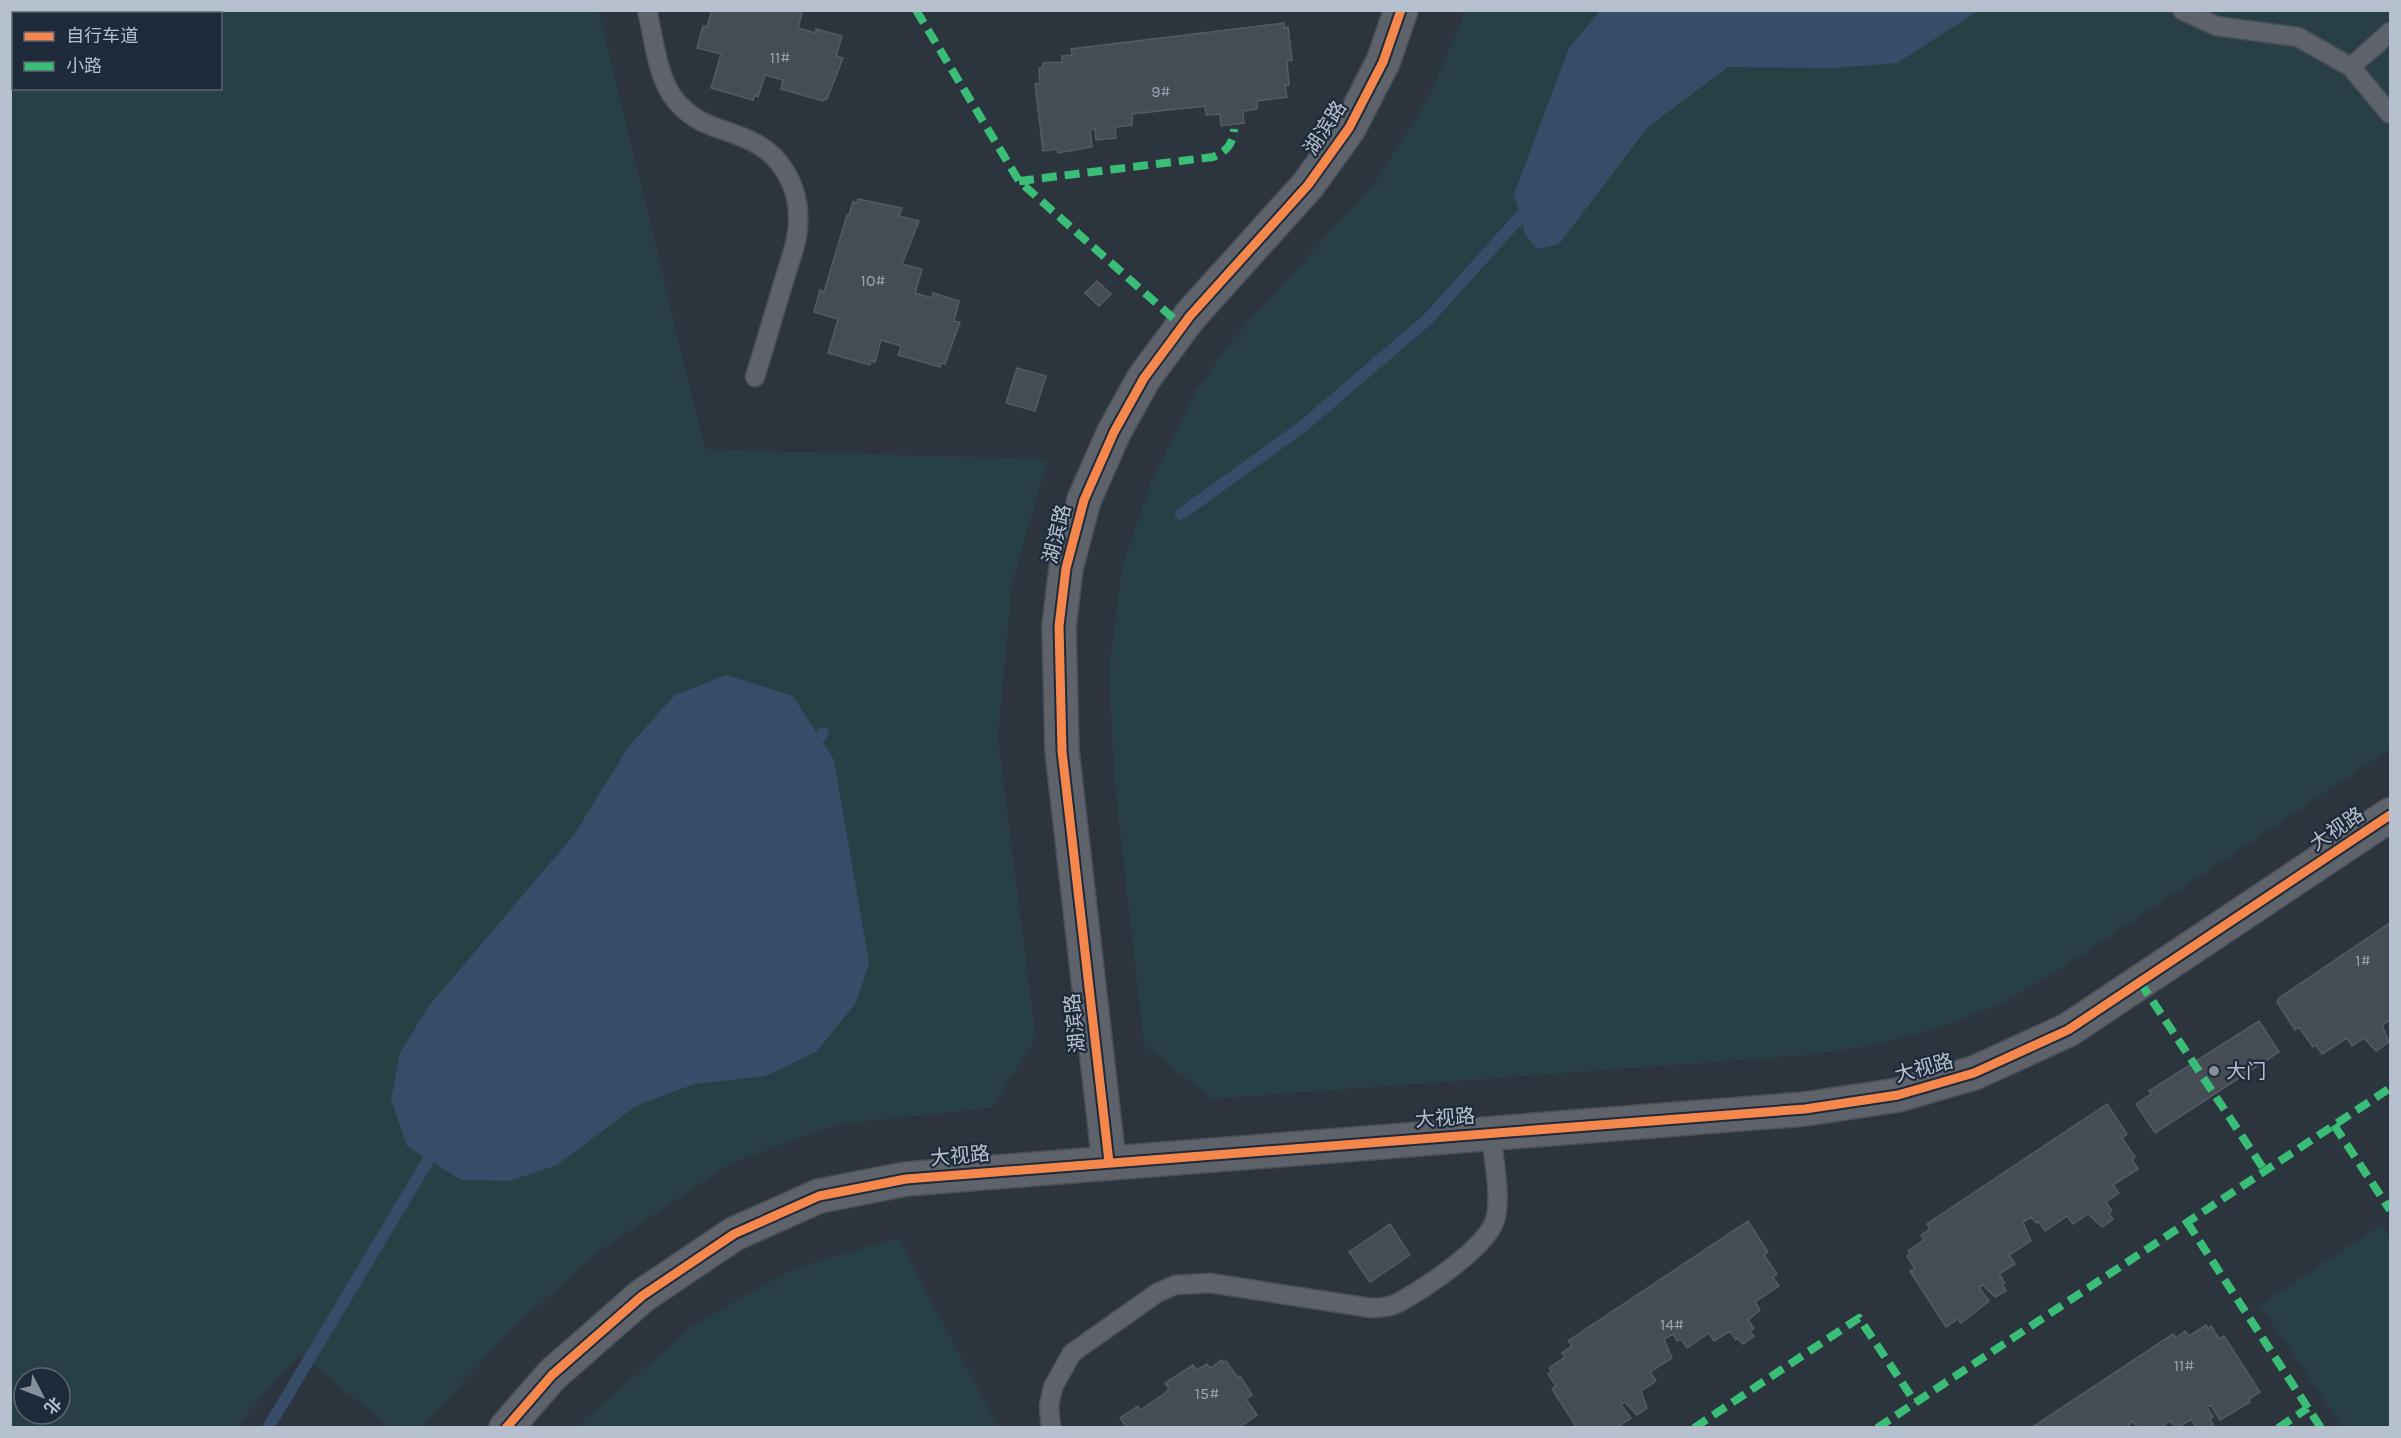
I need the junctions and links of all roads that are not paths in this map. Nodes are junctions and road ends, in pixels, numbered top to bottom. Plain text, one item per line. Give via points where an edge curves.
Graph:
1 (647, 10) edge
2 (1401, 10) edge
3 (2182, 10) edge
4 (2391, 32) edge
5 (2351, 67) junction
6 (2391, 114) edge
7 (755, 377) dead end
8 (2391, 815) edge
9 (1491, 1132) junction
10 (1108, 1162) junction
11 (506, 1428) edge
12 (1051, 1428) edge

1 - 7 lane via 665,83 675,100 698,120 770,153 793,186 798,211 796,238
2 - 10 street, 湖滨路 via 1383,62 1349,128 1308,185 1190,316 1144,378 1083,500 1066,568 1059,626 1062,751
3 - 5 lane via 2216,26 2298,37
4 - 5 lane
5 - 6 lane
8 - 9 street, 大视路 via 2068,1030 1974,1073 1898,1095 1805,1108
9 - 10 street, 大视路
9 - 12 lane via 1497,1206 1487,1235 1475,1250 1397,1303 1371,1308 1209,1283 1175,1285 1157,1293 1072,1353 1053,1388 1049,1406
10 - 11 street, 大视路 via 906,1179 808,1200 734,1234 642,1296 552,1375

